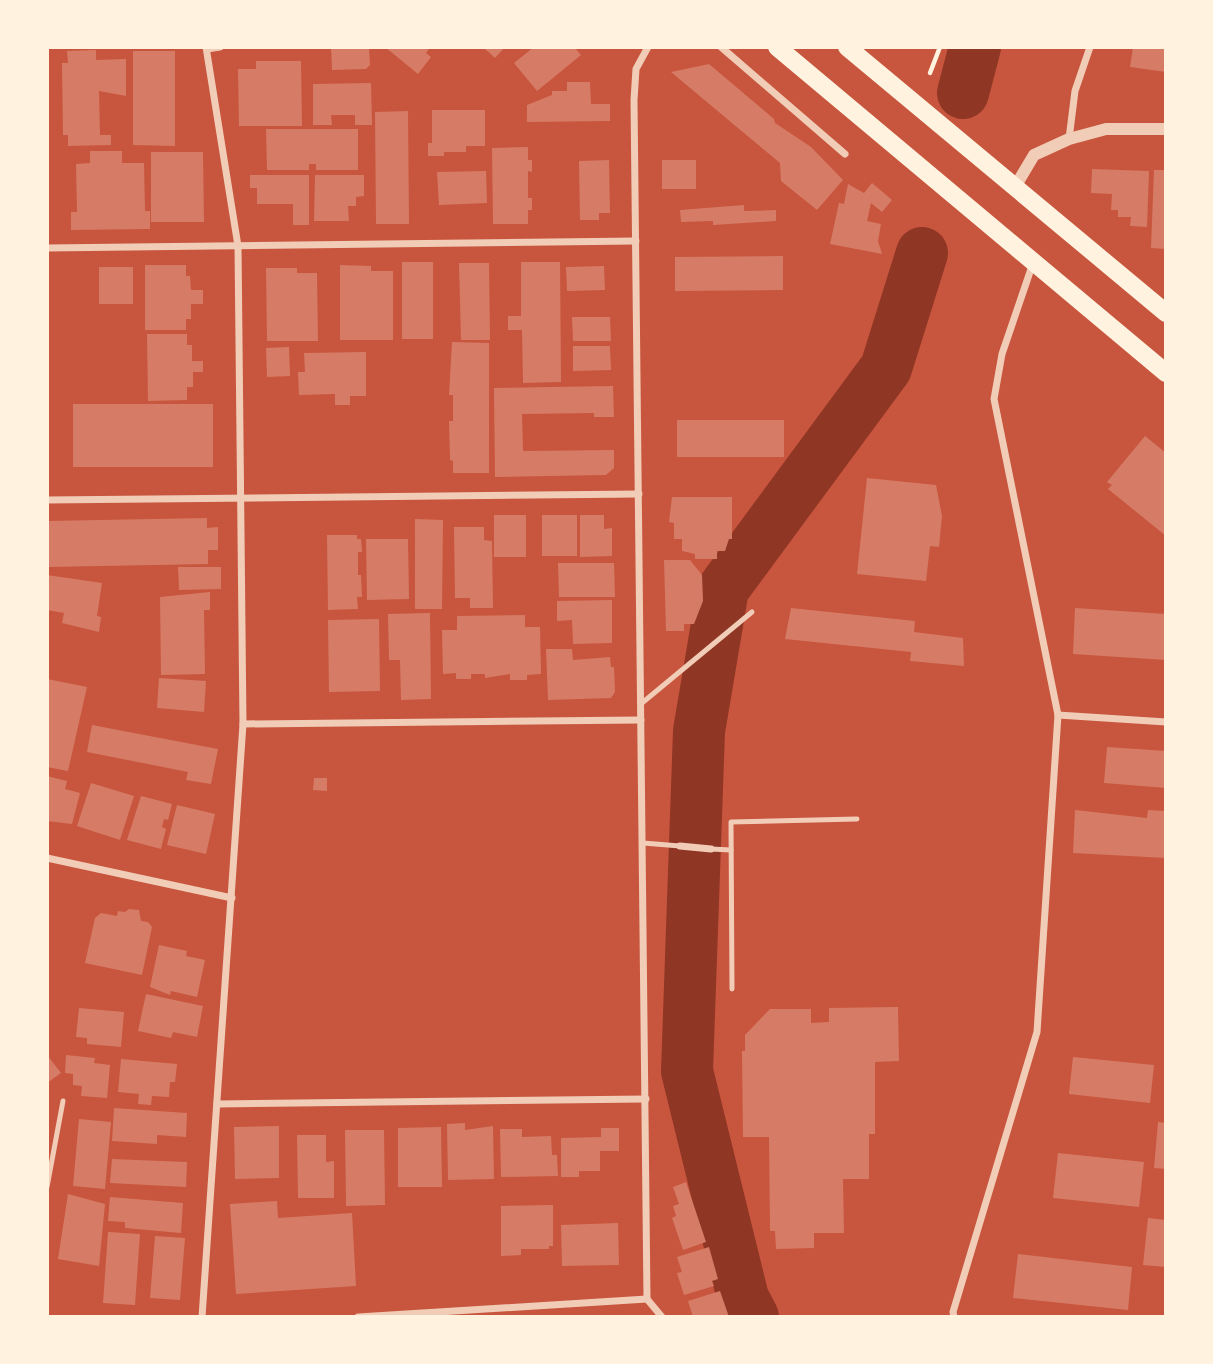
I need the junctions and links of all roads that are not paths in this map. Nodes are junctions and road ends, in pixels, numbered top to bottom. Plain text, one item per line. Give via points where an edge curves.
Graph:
1 (220, 47) edge
2 (649, 47) edge
3 (721, 47) edge
4 (778, 47) edge
5 (847, 47) edge
6 (1090, 47) edge
7 (206, 48) edge
8 (1166, 129) edge
9 (1069, 139) junction
10 (845, 154) dead end
11 (1015, 187) junction
12 (636, 241) junction
13 (238, 246) junction
14 (47, 248) edge
15 (1034, 263) junction
16 (1166, 313) edge
17 (1166, 373) edge
18 (639, 494) junction
19 (241, 498) junction
20 (47, 500) edge
21 (752, 612) dead end
22 (642, 703) junction
23 (1059, 715) junction
24 (641, 720) junction
25 (1166, 722) edge
26 (243, 724) junction
27 (857, 819) dead end
28 (643, 843) junction
29 (681, 846) joint
30 (712, 849) joint
31 (731, 850) junction
32 (47, 858) edge
33 (232, 898) junction
34 (733, 989) dead end
35 (646, 1099) junction
36 (63, 1101) dead end
37 (217, 1104) junction
38 (47, 1187) edge
39 (647, 1299) junction
40 (202, 1317) edge
41 (358, 1317) edge
42 (662, 1317) edge
43 (954, 1317) edge

1 - 7 street
2 - 12 street via 639,60 634,79
3 - 10 street
4 - 15 main road
5 - 11 main road
6 - 9 street via 1074,91
7 - 13 street
8 - 9 street via 1106,129
9 - 11 street via 1034,155
11 - 16 main road
12 - 13 street
12 - 18 street
13 - 14 street
13 - 19 street
15 - 17 main road
15 - 23 street via 1002,354 994,399
18 - 19 street
18 - 22 street
19 - 20 street
19 - 26 street
21 - 22 lane
22 - 24 street
23 - 25 street
23 - 43 street via 1037,1032
24 - 26 street
24 - 28 street
26 - 33 street
27 - 31 lane via 731,822
28 - 29 lane
28 - 35 street
29 - 30 street
30 - 31 lane
31 - 34 lane
32 - 33 street
33 - 37 street
35 - 37 street
35 - 39 street
36 - 38 lane
37 - 40 street
39 - 41 street
39 - 42 street

